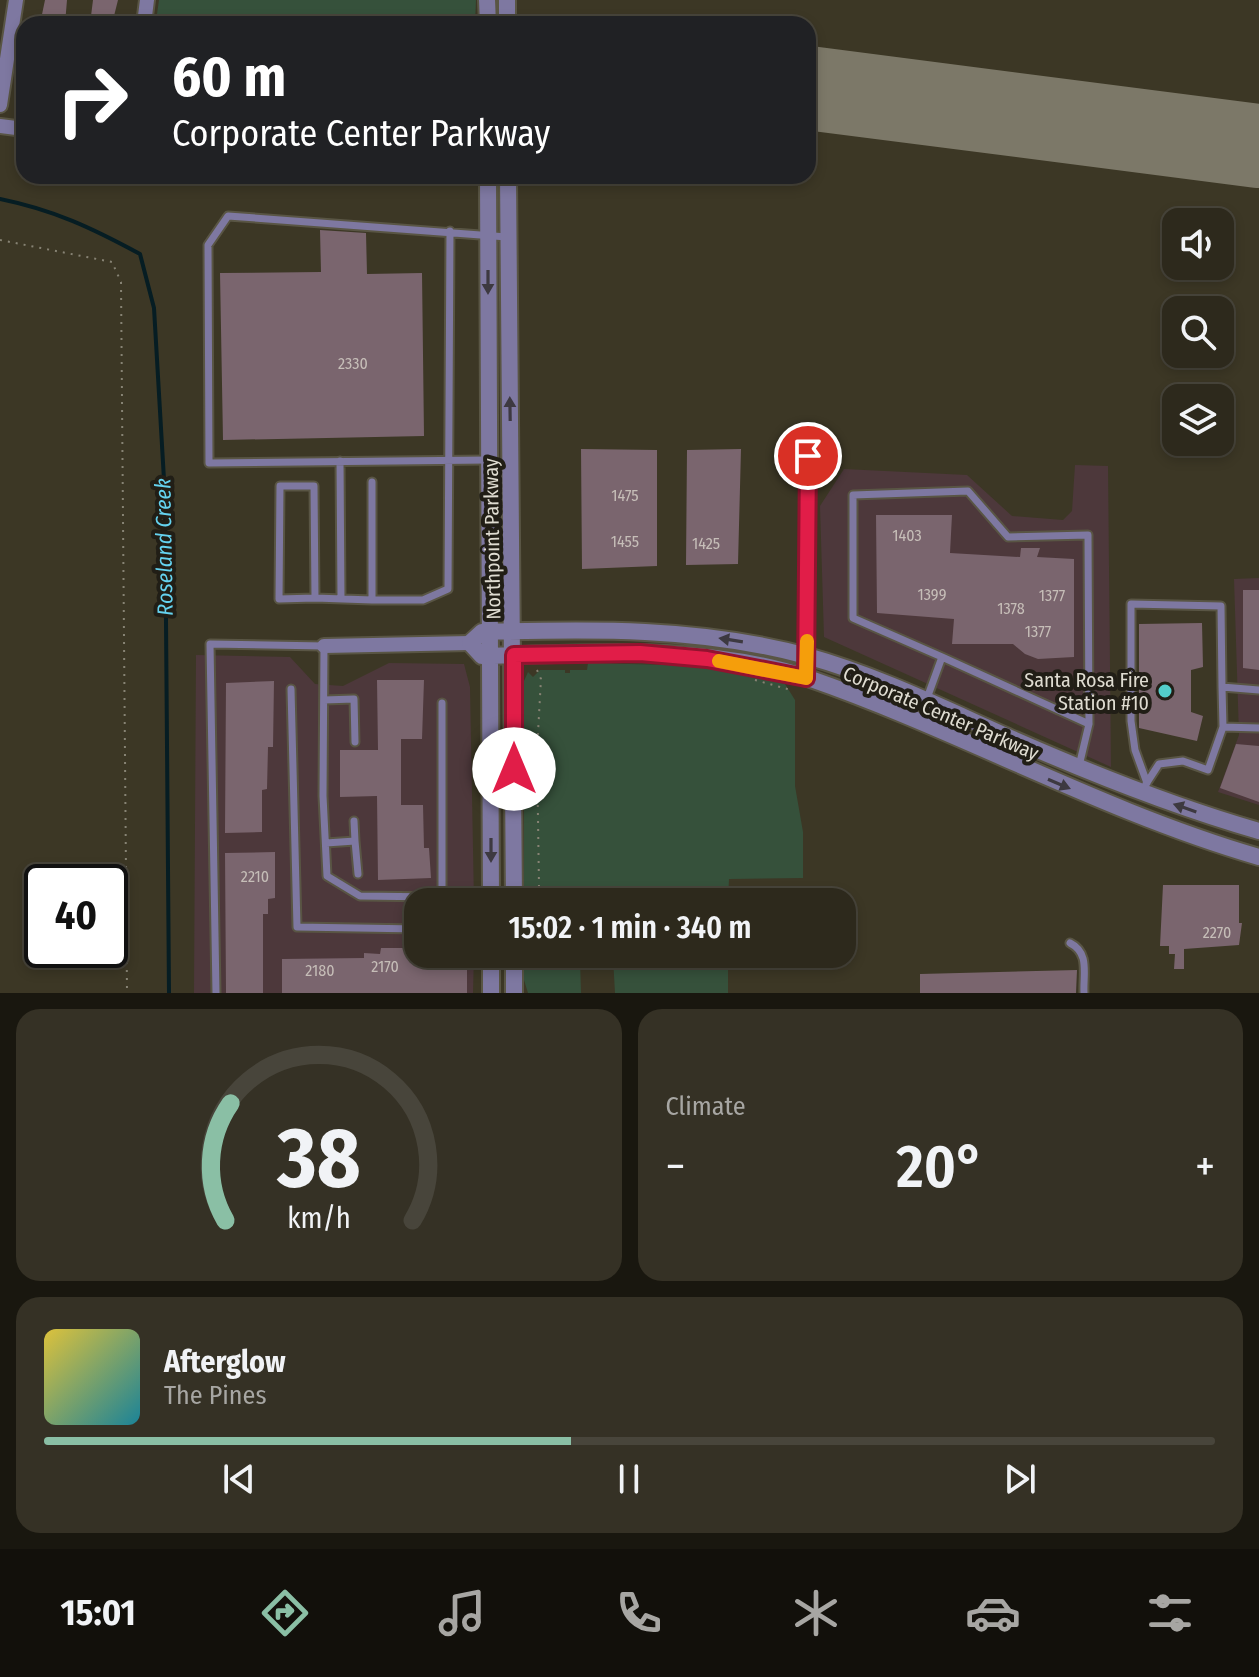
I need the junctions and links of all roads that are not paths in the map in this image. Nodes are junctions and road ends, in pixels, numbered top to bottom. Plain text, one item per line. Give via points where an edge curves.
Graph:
1 (16, 0) edge
2 (0, 105) edge
3 (488, 184) edge
4 (508, 184) edge
5 (450, 231) junction
6 (508, 237) junction
7 (488, 238) junction
8 (808, 456) dead end
9 (490, 459) junction
10 (450, 460) junction
11 (340, 461) junction
12 (372, 482) dead end
13 (341, 597) junction
14 (315, 598) junction
15 (372, 600) junction
16 (513, 631) junction
17 (490, 632) junction
18 (470, 643) junction
19 (324, 646) junction
20 (490, 655) junction
21 (514, 655) junction
22 (807, 656) junction
23 (942, 657) junction
24 (806, 678) junction
25 (1222, 687) junction
26 (291, 689) dead end
27 (1259, 690) edge
28 (324, 700) junction
29 (926, 701) junction
30 (442, 703) dead end
31 (1089, 724) junction
32 (1223, 727) junction
33 (1259, 728) edge
34 (355, 742) dead end
35 (1079, 768) junction
36 (1145, 788) junction
37 (354, 821) dead end
38 (1259, 831) edge
39 (355, 841) junction
40 (326, 843) junction
41 (1259, 857) edge
42 (358, 874) dead end
43 (440, 888) edge
44 (491, 888) edge
45 (514, 888) edge
46 (404, 898) edge
47 (404, 929) edge
48 (1070, 943) dead end
49 (491, 968) edge
50 (514, 968) edge
51 (216, 993) edge
52 (491, 993) edge
53 (514, 993) edge
54 (1084, 993) edge

1 - 2 street
3 - 7 street, Northpoint Parkway
4 - 6 street, Northpoint Parkway
5 - 7 lane
5 - 10 lane
5 - 11 lane via 228,216 208,245 209,463
6 - 7 lane
16 -> 6 street, Northpoint Parkway
7 -> 9 street, Northpoint Parkway
8 - 22 street
9 - 10 lane
9 - 17 street, Northpoint Parkway
10 - 11 lane
10 - 15 lane via 448,589 423,600
11 - 13 lane
12 - 15 lane
13 - 14 lane
13 - 15 lane
14 - 14 lane via 314,486 280,486 279,599
16 - 17 street, Corporate Center Parkway
16 - 21 street, Northpoint Parkway
22 -> 16 street, Corporate Center Parkway via 671,633
17 - 18 street, Corporate Center Parkway
17 - 20 street, Northpoint Parkway
18 - 19 street
18 - 20 street via 482,656
19 - 28 lane
19 - 51 lane via 210,644
20 - 21 street, Corporate Center Parkway
20 -> 44 street, Northpoint Parkway
21 - 24 street, Corporate Center Parkway via 640,653 707,659
21 - 45 street, Northpoint Parkway
22 - 24 street
22 - 29 street, Corporate Center Parkway
23 - 29 lane
23 - 31 lane
23 - 31 lane via 853,618 853,495 968,491 1008,537 1088,535
24 -> 41 street, Corporate Center Parkway via 1134,816
25 - 27 lane
25 - 32 lane
25 - 36 lane via 1221,606 1131,604 1131,721
26 - 47 lane via 297,927
28 - 34 lane via 354,699
28 - 40 lane
29 - 35 street, Corporate Center Parkway
30 - 43 lane
31 - 35 lane
32 - 33 lane
32 - 36 lane via 1208,770 1183,761 1159,764
35 - 36 street, Corporate Center Parkway
38 -> 36 street, Corporate Center Parkway
37 - 39 lane
39 - 40 lane
39 - 42 lane
40 - 46 lane via 327,876 360,896
48 - 54 lane via 1084,956
49 - 52 street
50 - 53 street

